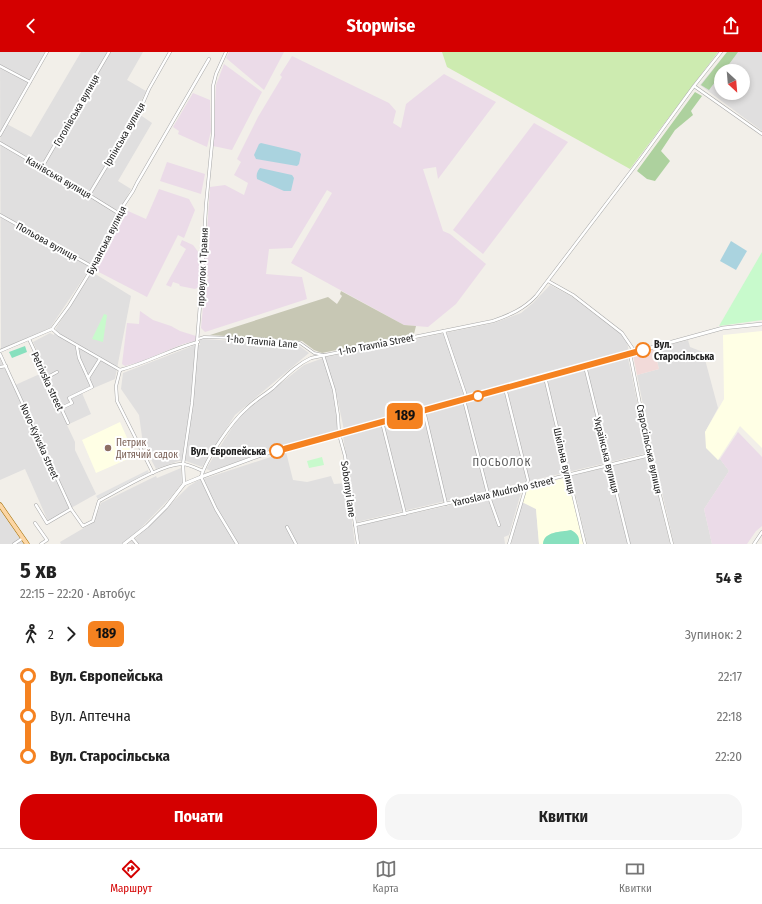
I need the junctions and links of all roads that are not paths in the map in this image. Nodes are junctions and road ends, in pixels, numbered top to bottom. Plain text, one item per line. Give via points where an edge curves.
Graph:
1 (47, 52) edge
2 (109, 52) edge
3 (170, 52) edge
4 (226, 52) edge
5 (721, 52) edge
6 (209, 59) dead end
7 (0, 66) edge
8 (30, 82) junction
9 (694, 86) junction
10 (762, 134) edge
11 (0, 135) edge
12 (0, 143) edge
13 (42, 167) junction
14 (89, 195) junction
15 (118, 213) junction
16 (0, 215) edge
17 (93, 267) junction
18 (548, 281) junction
19 (762, 324) edge
20 (52, 329) junction
21 (444, 331) junction
22 (29, 340) junction
23 (198, 340) junction
24 (77, 346) junction
25 (0, 352) edge
26 (635, 352) junction
27 (630, 354) junction
28 (323, 355) junction
29 (100, 360) junction
30 (6, 366) junction
31 (585, 366) junction
32 (0, 367) edge
33 (120, 370) junction
34 (57, 372) dead end
35 (545, 377) junction
36 (46, 378) junction
37 (88, 378) junction
38 (506, 388) junction
39 (466, 399) junction
40 (61, 408) junction
41 (424, 411) junction
42 (382, 422) junction
43 (68, 423) dead end
44 (339, 434) junction
45 (650, 455) junction
46 (183, 464) junction
47 (609, 465) junction
48 (203, 470) junction
49 (153, 473) junction
50 (568, 475) junction
51 (201, 477) junction
52 (184, 484) junction
53 (526, 485) junction
54 (488, 494) junction
55 (446, 504) junction
56 (0, 505) edge
57 (36, 505) dead end
58 (71, 510) junction
59 (405, 514) junction
60 (35, 523) dead end
61 (354, 524) junction
62 (499, 525) dead end
63 (287, 526) dead end
64 (762, 532) edge
65 (23, 538) junction
66 (132, 538) junction
67 (14, 544) edge
68 (27, 544) edge
69 (41, 544) edge
70 (124, 544) edge
71 (137, 544) edge
72 (237, 544) edge
73 (296, 544) edge
74 (358, 544) edge
75 (508, 544) edge
76 (585, 544) edge
77 (629, 544) edge
78 (672, 544) edge
79 (754, 544) edge

1 - 8 street
2 - 13 street, Гоголівська вулиця
3 - 14 street, Ірпінська вулиця via 139,112
4 - 23 street, провулок 1 Травня via 213,86 213,132
5 - 9 street, 1-ho Travnia Street
6 - 15 street, Бучанська вулиця
7 - 8 street
8 - 11 street
9 - 10 street
9 - 18 street, 1-ho Travnia Street
12 - 13 street, Канівська вулиця
13 - 14 street, Канівська вулиця
14 - 15 street, Канівська вулиця
15 - 17 street, Бучанська вулиця
16 - 17 street, Польова вулиця
17 - 20 street, Бучанська вулиця
18 - 21 street, 1-ho Travnia Street via 528,305 516,312 493,321
18 - 26 street via 573,295 622,333
19 - 26 street via 723,328
20 - 22 street, Бучанська вулиця
20 - 24 street
21 - 28 street, 1-ho Travnia Street
21 - 39 street
22 - 25 street, Бучанська вулиця
22 - 36 street, Petrivska street
23 - 28 street, 1-ho Travnia Lane via 204,337 300,343 314,353
23 - 33 street via 136,366
23 - 46 street, провулок 1 Травня
24 - 29 street
24 - 37 street via 78,358
25 - 30 street, Novo-Kyivska street
26 - 27 street
27 - 31 street
27 - 45 street, Старосільська вулиця
28 - 44 street, Sobornyi lane via 334,390
28 - 48 street, 1-ho Travnia Street via 299,365 246,409 229,428
29 - 33 street
29 - 37 street
30 - 32 street
30 - 58 street, Novo-Kyivska street
31 - 35 street
31 - 47 street, Українська вулиця
33 - 49 street via 116,386 117,401
34 - 36 street
35 - 38 street
35 - 50 street, Шкільна вулиця
36 - 40 street, Petrivska street
37 - 40 street via 92,387 69,398 72,403
38 - 39 street
38 - 53 street via 528,480
39 - 41 street
39 - 54 street
40 - 43 street, Petrivska street
41 - 42 street
41 - 55 street
42 - 44 street
42 - 59 street
44 - 51 street via 264,454
44 - 61 street, Sobornyi lane via 345,456
45 - 47 street, Yaroslava Mudroho street
45 - 78 street, Старосільська вулиця
46 - 48 street
46 - 49 street via 165,467
46 - 52 street, провулок 1 Травня
47 - 50 street, Yaroslava Mudroho street
47 - 77 street, Українська вулиця
48 - 51 street, 1-ho Travnia Street
49 - 58 street, Novo-Kyivska street via 99,501 92,520 83,526
50 - 53 street, Yaroslava Mudroho street
50 - 76 street, Шкільна вулиця
51 - 52 street
51 - 72 street
52 - 66 street via 166,507
53 - 54 street, Yaroslava Mudroho street
53 - 75 street
54 - 55 street, Yaroslava Mudroho street
54 - 62 street
55 - 59 street, Yaroslava Mudroho street
56 - 65 main road
57 - 58 street via 48,523
59 - 61 street, Yaroslava Mudroho street
60 - 69 street via 47,540
61 - 74 street, Sobornyi lane
63 - 73 street
64 - 79 street
65 - 67 street
65 - 68 main road
66 - 70 street
66 - 71 street

